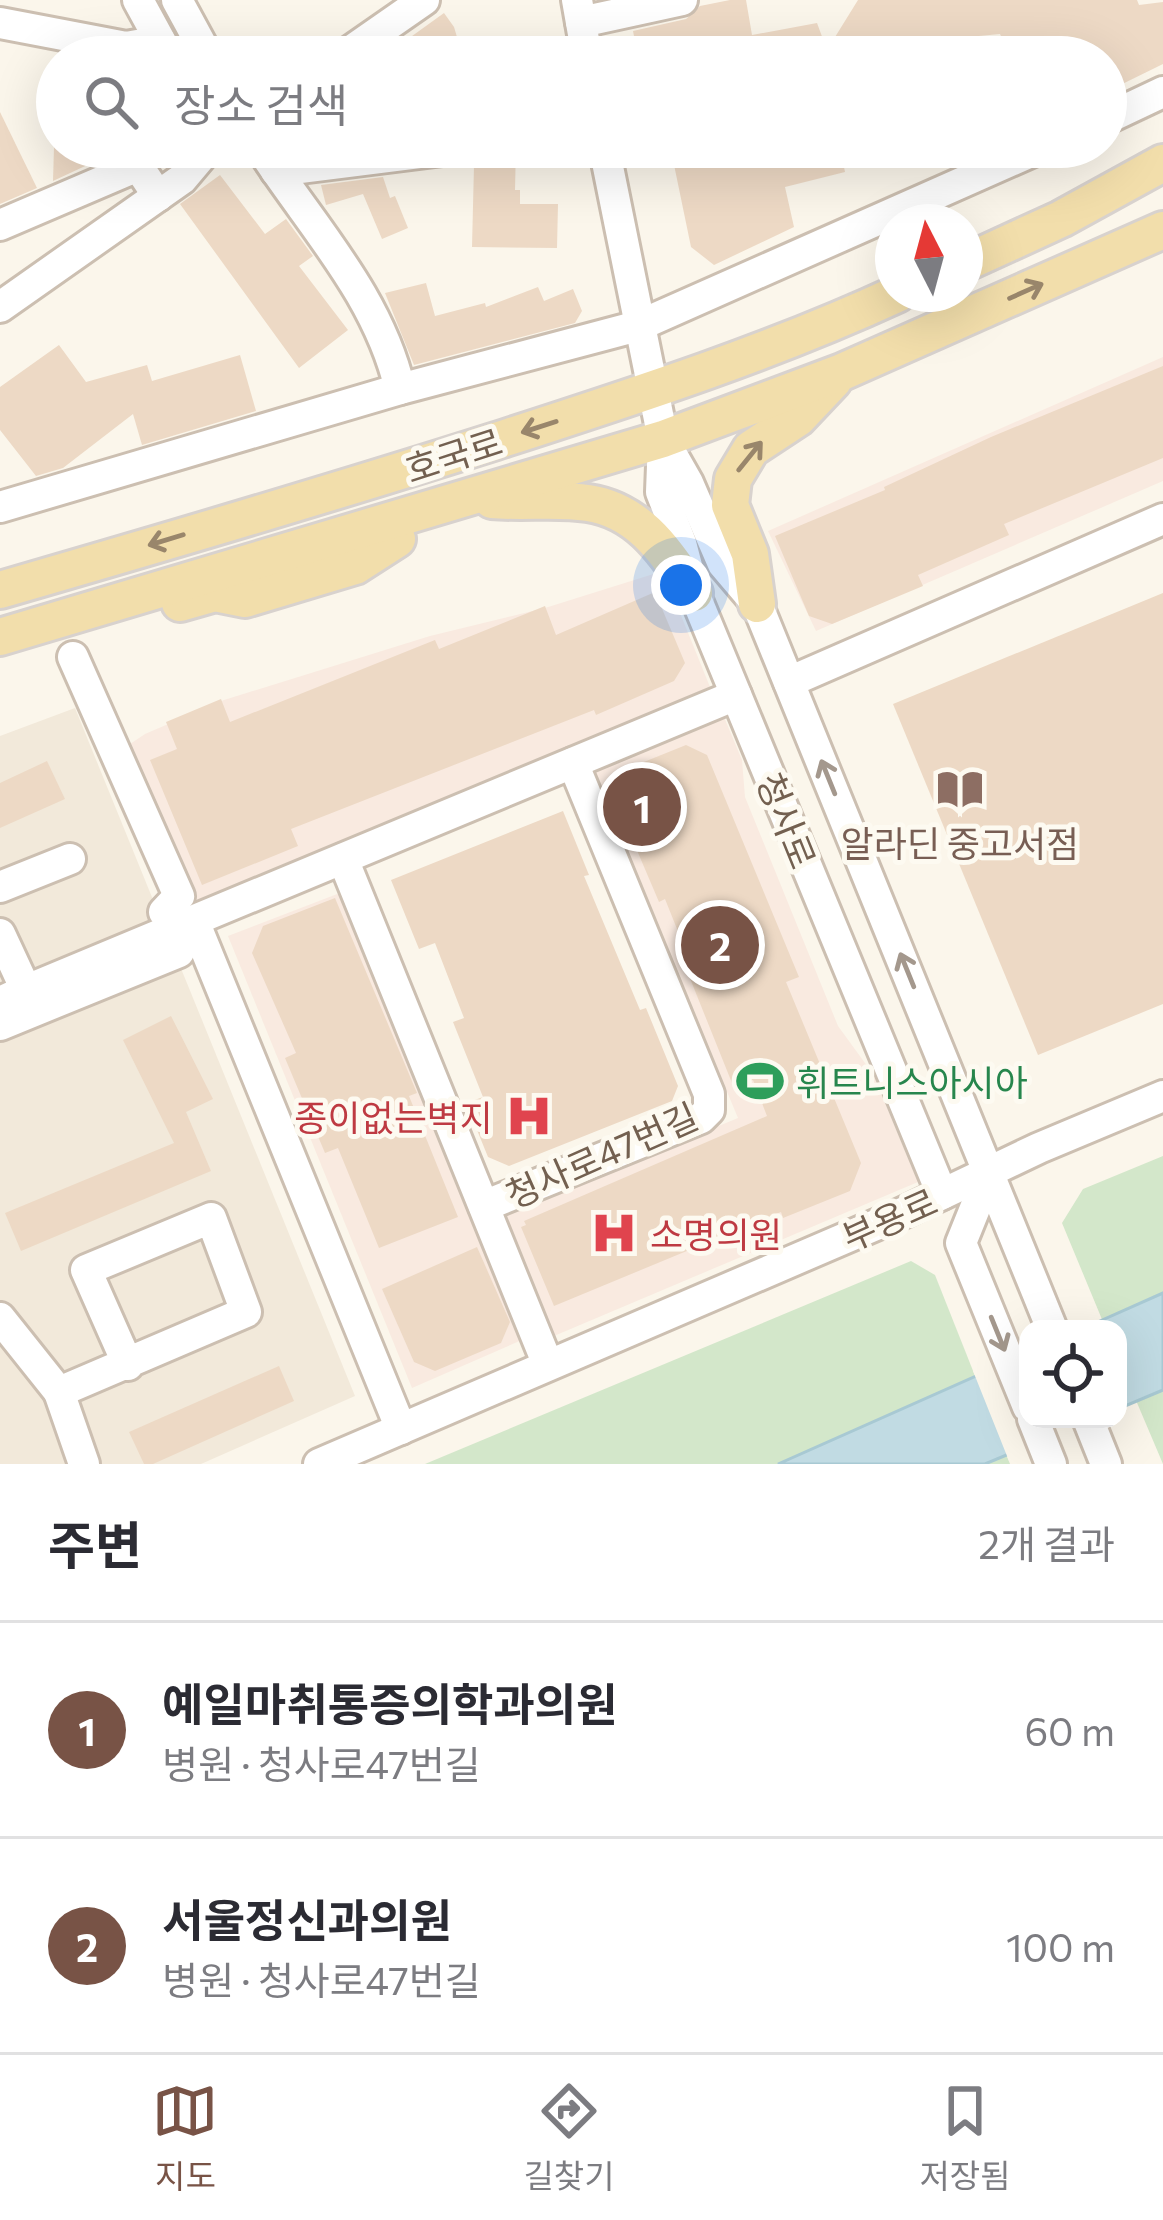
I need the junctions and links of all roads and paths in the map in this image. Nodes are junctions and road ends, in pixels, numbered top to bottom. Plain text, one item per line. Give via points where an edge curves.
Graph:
1 (139, 0) edge
2 (177, 0) edge
3 (424, 0) edge
4 (682, 0) edge
5 (579, 11) edge
6 (0, 23) edge
7 (68, 36) edge
8 (158, 36) edge
9 (197, 36) edge
10 (372, 36) edge
11 (1163, 92) edge
12 (1127, 108) edge
13 (1163, 163) edge
14 (133, 168) edge
15 (139, 168) edge
16 (191, 168) edge
17 (274, 168) edge
18 (608, 168) edge
19 (995, 168) edge
20 (158, 196) junction
21 (0, 225) edge
22 (1163, 230) edge
23 (983, 255) edge
24 (875, 304) edge
25 (0, 307) edge
26 (638, 326) junction
27 (842, 372) junction
28 (400, 389) junction
29 (651, 392) junction
30 (662, 439) junction
31 (464, 497) junction
32 (519, 502) junction
33 (0, 507) edge
34 (1163, 519) edge
35 (0, 590) edge
36 (694, 593) junction
37 (757, 604) junction
38 (101, 607) junction
39 (0, 637) edge
40 (73, 657) dead end
41 (789, 682) junction
42 (736, 695) junction
43 (573, 763) junction
44 (70, 859) dead end
45 (343, 859) junction
46 (0, 887) edge
47 (179, 917) junction
48 (0, 934) edge
49 (178, 952) dead end
50 (12, 996) edge
51 (0, 1025) edge
52 (1163, 1096) edge
53 (990, 1171) junction
54 (942, 1194) junction
55 (484, 1206) junction
56 (0, 1318) edge
57 (1048, 1320) edge
58 (128, 1365) junction
59 (548, 1365) junction
60 (1019, 1385) edge
61 (59, 1392) junction
62 (1037, 1428) edge
63 (1092, 1428) edge
64 (401, 1429) junction
65 (84, 1464) edge
66 (319, 1464) edge
67 (1052, 1464) edge
68 (1106, 1464) edge

1 - 8 street
2 - 9 street
3 - 10 street
4 - 5 street
6 - 7 street
11 - 12 street
13 - 23 main road
14 - 21 street
15 - 20 street
16 - 20 street
17 - 28 street via 361,290
18 - 26 street, 청사로
19 - 26 street
20 - 25 street
27 -> 22 main road, 호국로
24 - 29 main road, 호국로
26 - 28 street
26 - 29 street, 청사로
27 - 30 main road, 호국로
37 -> 27 main road, 호국로 via 750,554 730,505 733,479 751,449 798,418
28 - 33 street
29 - 30 street, 청사로
29 -> 35 main road, 호국로
30 - 31 main road, 호국로
30 - 36 street, 청사로 via 661,492
30 - 37 street, 청사로 via 723,564
31 - 32 main road
31 - 38 main road, 호국로
32 - 36 main road via 587,502 620,512 650,533
32 - 38 main road via 244,599 215,593 142,615
34 - 41 street
36 - 42 street, 청사로
37 - 41 street, 청사로
38 - 39 main road, 호국로
40 - 47 street via 179,896
53 -> 41 street, 청사로
42 - 43 street
42 - 54 street, 청사로
43 - 45 street
43 - 55 street, 청사로47번길 via 709,1110
44 - 46 street
45 - 47 street
45 - 55 street
47 - 50 street
47 - 64 street
48 - 50 street
49 - 51 street
52 - 53 street, 부용로
53 - 54 street, 부용로
53 - 57 street, 청사로
53 -> 60 street via 961,1243
54 - 59 street, 부용로
55 - 59 street
56 - 61 street
58 - 58 street via 246,1312 212,1218 86,1270
58 - 61 street
59 - 64 street, 부용로
61 - 65 street
62 - 67 street
63 - 68 street
64 - 66 street, 부용로

